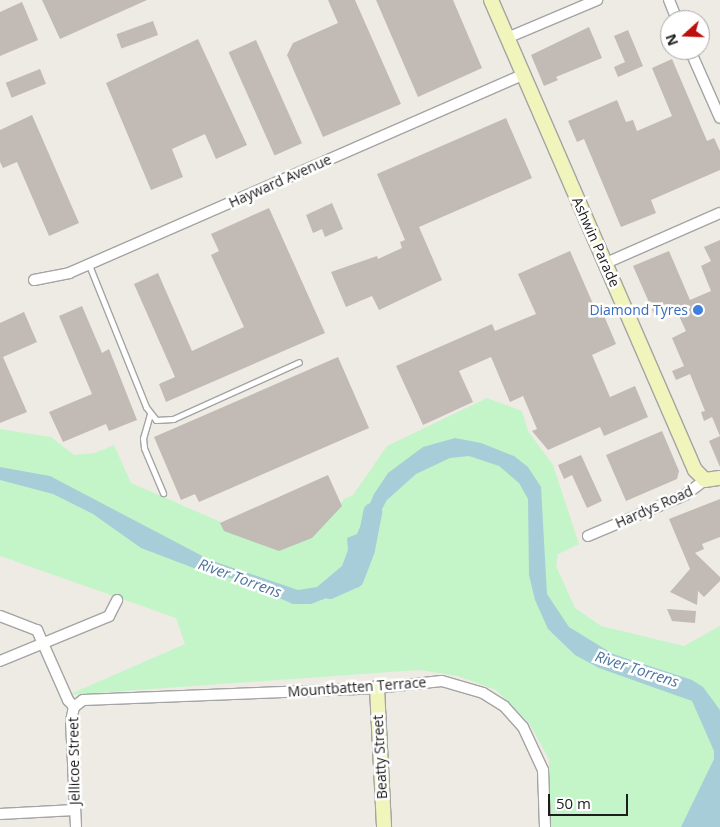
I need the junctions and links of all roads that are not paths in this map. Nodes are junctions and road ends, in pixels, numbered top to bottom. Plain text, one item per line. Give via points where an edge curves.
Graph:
1 (491, 0) edge
2 (597, 0) edge
3 (507, 38) junction
4 (694, 60) edge
5 (523, 74) junction
6 (720, 118) edge
7 (720, 213) edge
8 (606, 263) junction
9 (88, 264) junction
10 (34, 280) dead end
11 (299, 362) dead end
12 (150, 414) junction
13 (720, 478) edge
14 (705, 480) junction
15 (164, 493) dead end
16 (588, 536) dead end
17 (117, 600) dead end
18 (0, 616) edge
19 (43, 644) junction
20 (0, 662) edge
21 (377, 688) junction
22 (74, 707) junction
23 (75, 810) junction
24 (0, 814) edge
25 (76, 827) edge
26 (384, 827) edge
27 (545, 827) edge

1 - 3 street, Ashwin Parade
2 - 3 street
3 - 5 street, Ashwin Parade
4 - 6 street
5 - 8 street, Ashwin Parade
5 - 9 street, Hayward Avenue
7 - 8 street
8 - 14 street, Ashwin Parade via 695,470
9 - 10 street, Hayward Avenue via 69,273
9 - 12 lane
11 - 12 lane via 173,419 156,420
12 - 15 lane via 143,438 144,448
13 - 14 street, Hardys Road
14 - 16 street, Hardys Road via 686,495
17 - 19 street via 109,616
18 - 19 street, Jellicoe Street via 37,630
19 - 20 street
19 - 22 street, Jellicoe Street
21 - 22 street, Mountbatten Terrace via 89,699
21 - 26 street, Beatty Street
21 - 27 street, Mountbatten Terrace via 442,681 482,693 504,706 524,727 543,770
22 - 23 street, Jellicoe Street via 71,721
23 - 24 street
23 - 25 street, Jellicoe Street

